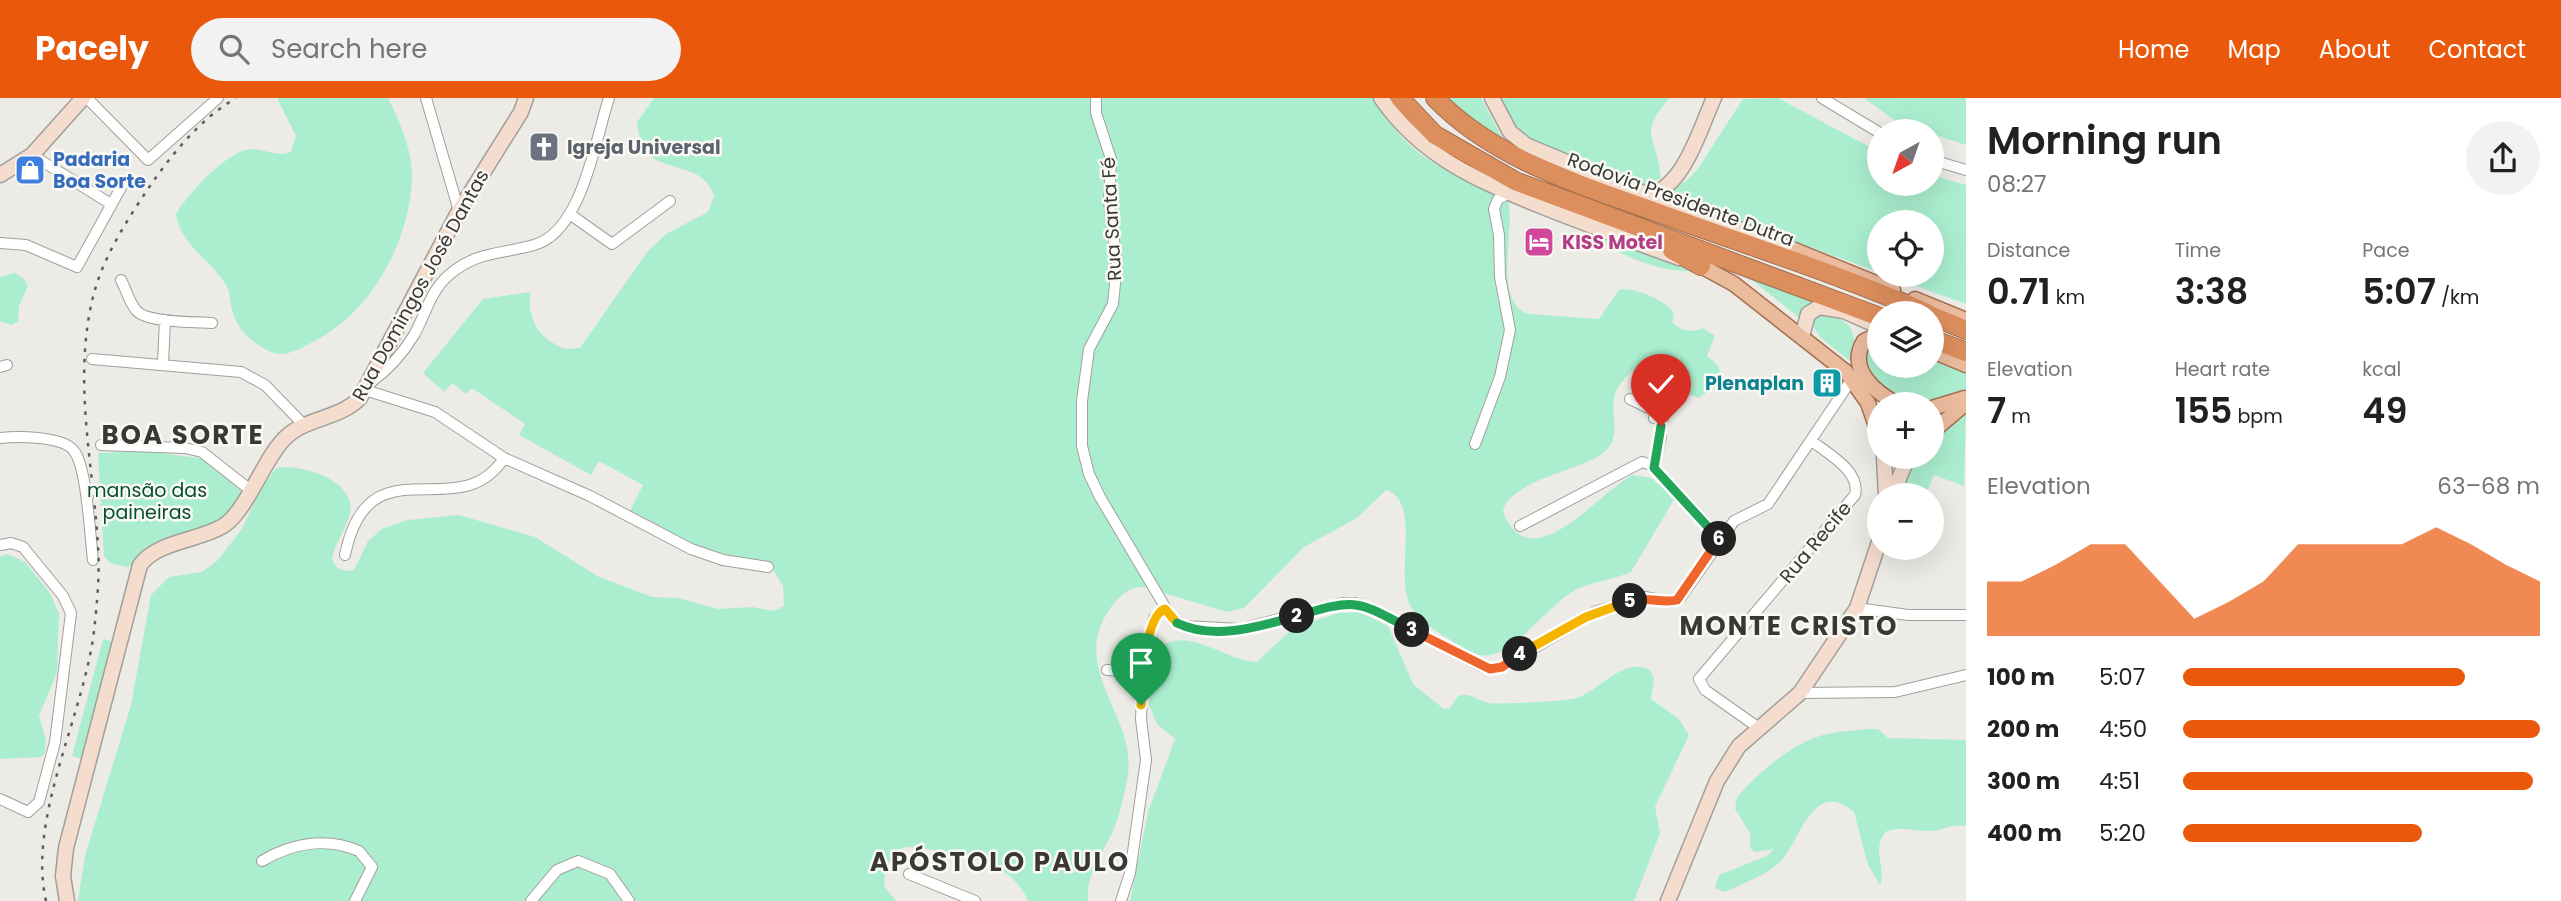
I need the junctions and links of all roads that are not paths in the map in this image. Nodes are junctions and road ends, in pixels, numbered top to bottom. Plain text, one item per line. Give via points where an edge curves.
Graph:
1 (85, 98) edge
2 (218, 98) edge
3 (526, 98) edge
4 (610, 98) edge
5 (1096, 98) edge
6 (1381, 98) edge
7 (1400, 98) edge
8 (1434, 98) edge
9 (1492, 98) edge
10 (1714, 98) edge
11 (1822, 98) edge
12 (427, 102) edge
13 (1867, 125) edge
14 (32, 155) junction
15 (1944, 164) edge
16 (1966, 170) edge
17 (0, 175) edge
18 (124, 182) dead end
19 (1508, 194) junction
20 (1544, 194) junction
21 (1650, 195) junction
22 (670, 201) dead end
23 (111, 204) junction
24 (459, 211) junction
25 (1661, 214) junction
26 (571, 215) junction
27 (0, 243) edge
28 (1797, 251) junction
29 (1701, 266) junction
30 (121, 280) dead end
31 (1898, 301) edge
32 (1844, 311) junction
33 (1867, 312) edge
34 (165, 320) junction
35 (1966, 320) edge
36 (1867, 321) edge
37 (1944, 321) edge
38 (212, 323) dead end
39 (1966, 330) edge
40 (1801, 338) junction
41 (1867, 338) edge
42 (1944, 344) edge
43 (1861, 346) junction
44 (1966, 352) edge
45 (1944, 356) edge
46 (92, 359) dead end
47 (163, 364) junction
48 (1966, 365) edge
49 (1852, 379) junction
50 (367, 387) junction
51 (1879, 392) edge
52 (1966, 397) edge
53 (1630, 399) dead end
54 (1867, 402) edge
55 (1966, 403) edge
56 (1944, 404) edge
57 (1944, 422) edge
58 (303, 424) junction
59 (0, 438) edge
60 (1813, 442) junction
61 (1475, 444) dead end
62 (102, 445) dead end
63 (504, 458) junction
64 (1654, 468) junction
65 (249, 489) junction
66 (1520, 526) dead end
67 (1720, 538) junction
68 (0, 545) edge
69 (345, 555) dead end
70 (93, 559) dead end
71 (1873, 560) edge
72 (768, 566) dead end
73 (1857, 608) junction
74 (1165, 609) junction
75 (1966, 615) edge
76 (1107, 670) dead end
77 (1143, 672) junction
78 (1966, 675) edge
79 (1800, 693) junction
80 (1759, 728) junction
81 (0, 799) edge
82 (262, 861) dead end
83 (909, 874) dead end
84 (67, 901) edge
85 (355, 901) edge
86 (531, 901) edge
87 (629, 901) edge
88 (975, 901) edge
89 (1121, 901) edge
90 (1668, 901) edge

1 - 2 street via 148,160
1 - 14 street
3 - 24 street, Rua Domingos José Dantas
4 - 26 street
5 - 74 street, Rua Santa Fé via 1112,167 1109,202 1116,276 1113,304 1089,349 1082,446 1100,497
6 - 19 street via 1399,124 1434,155
7 - 20 highway via 1452,147
8 - 25 highway, Rodovia Presidente Dutra via 1486,139 1539,168
9 - 21 street via 1510,132 1526,145
10 - 21 street via 1680,170
11 - 13 street
12 - 24 street
14 - 17 street
14 - 23 street
15 - 16 street
18 - 23 street
19 - 29 street
19 - 61 street via 1494,209 1509,338
20 - 29 highway
20 - 33 highway
21 - 28 street
22 - 26 street via 612,243
23 - 27 street via 76,267 26,245
24 - 50 street, Rua Domingos José Dantas
25 - 28 highway
25 - 31 highway, Rodovia Presidente Dutra
26 - 50 street via 545,242 490,253 449,274 430,298 398,358
28 - 35 main road
29 - 40 main road via 1734,284
30 - 34 street via 138,313
32 - 36 street
32 - 40 street via 1812,310
32 - 43 street via 1858,326
34 - 38 street
34 - 47 street
37 - 39 highway
40 - 49 main road
41 - 43 main road
42 - 44 highway
43 - 51 main road via 1858,360 1863,375
45 - 48 main road
46 - 47 street
47 - 58 street via 242,372 265,385
49 - 54 main road
49 - 60 street
50 - 58 street, Rua Domingos José Dantas via 352,407
50 - 63 street via 435,412
52 - 56 main road
53 - 64 street via 1657,416 1661,437
55 - 57 main road
58 - 65 street, Rua Domingos José Dantas via 278,446
59 - 70 street via 65,443 78,458
60 - 67 street via 1768,505 1737,519
60 - 80 street, Rua Recife via 1853,477 1855,495 1699,679 1705,690
62 - 65 street via 202,452
63 - 69 street via 489,477 468,486 392,491 375,499 355,520
63 - 72 street via 706,555
64 - 66 street via 1644,462 1635,464
64 - 67 street
65 - 84 street, Rua Domingos José Dantas via 222,527 153,554 139,569 66,848 63,876
67 - 74 street via 1677,600 1645,597 1597,611 1496,669 1355,603 1228,630 1184,626
68 - 81 street via 23,547 63,596 71,619 55,741 39,802 28,812
71 - 73 street
73 - 75 street via 1908,615
73 - 79 street
74 - 77 street via 1154,618
76 - 77 street
77 - 89 street via 1141,719 1146,760 1130,873
78 - 79 street via 1895,692
79 - 80 street
80 - 90 street via 1740,746 1717,781
82 - 85 street via 293,846 317,843 359,851 372,867
83 - 88 street
86 - 87 street via 557,870 578,861 610,874

